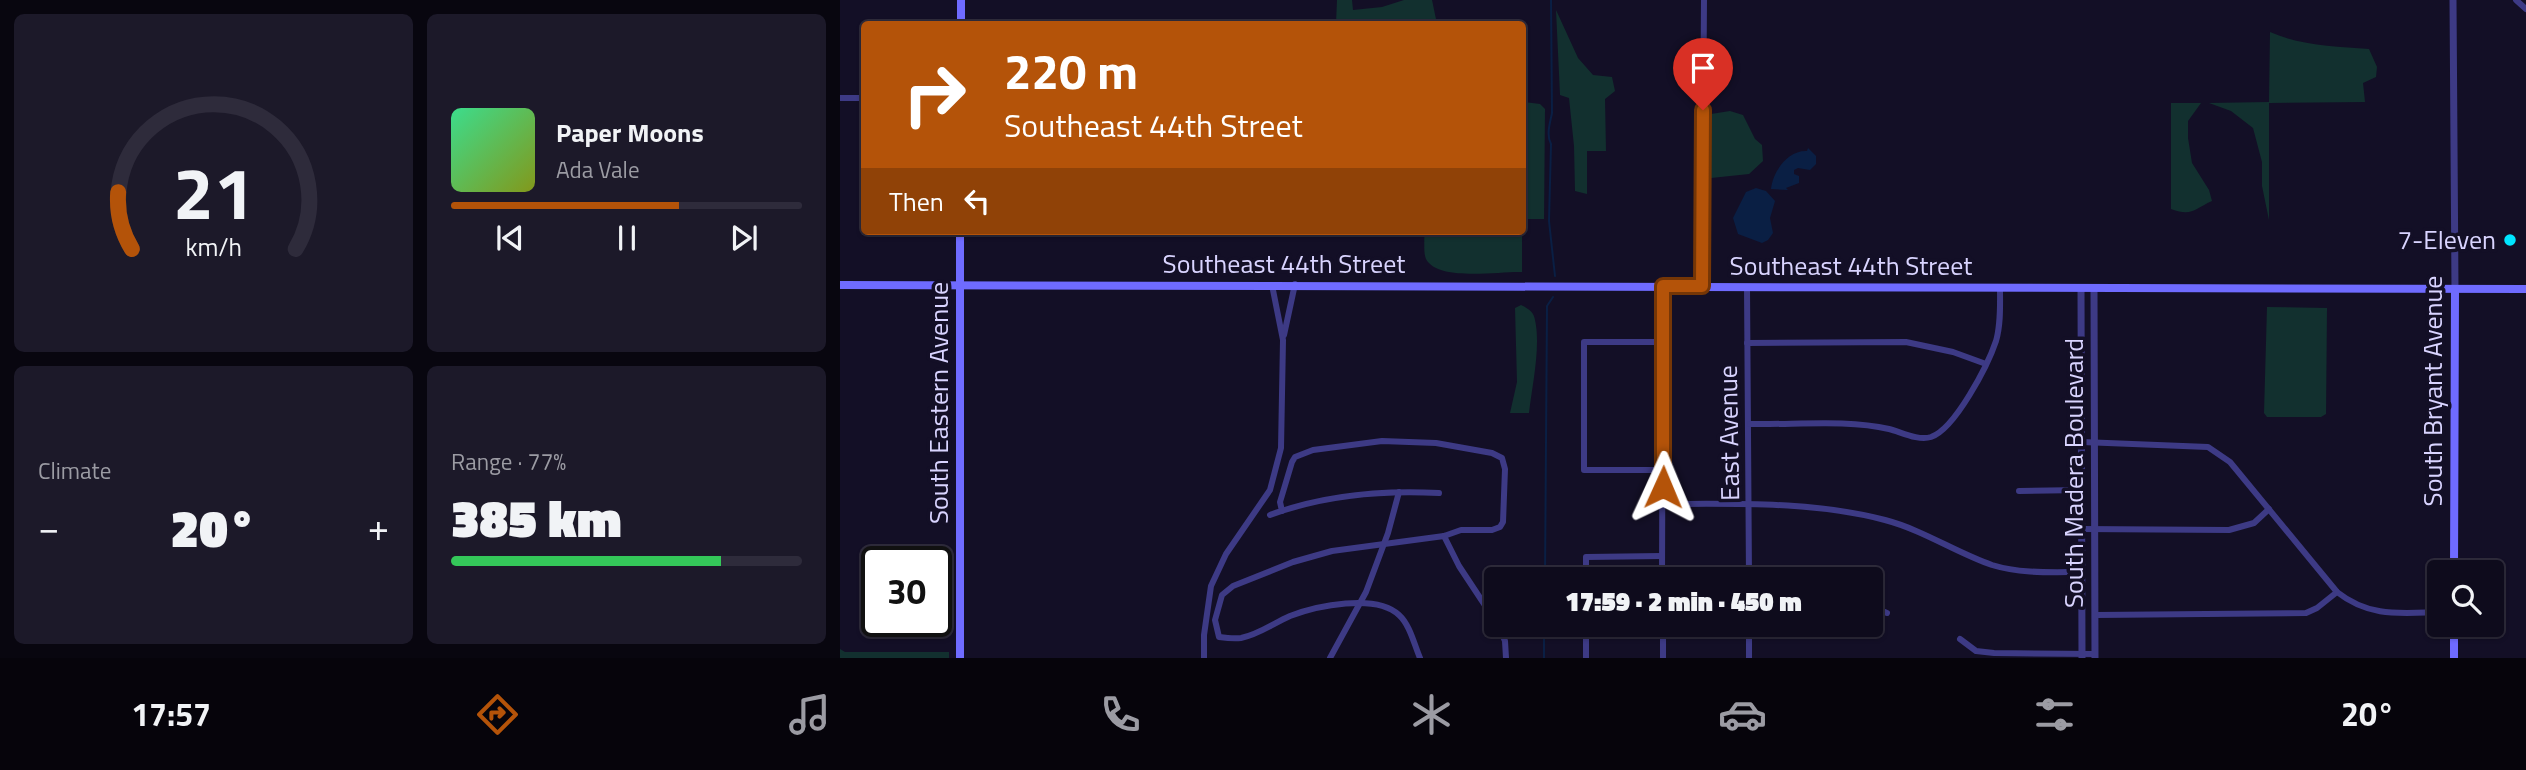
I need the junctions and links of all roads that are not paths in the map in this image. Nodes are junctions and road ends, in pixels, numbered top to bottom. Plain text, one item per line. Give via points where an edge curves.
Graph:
1 (961, 0) edge
2 (1704, 0) edge
3 (2453, 0) edge
4 (2516, 0) edge
5 (2526, 9) edge
6 (961, 21) edge
7 (840, 98) edge
8 (861, 98) edge
9 (960, 235) edge
10 (1295, 284) junction
11 (840, 285) edge
12 (1272, 285) junction
13 (960, 286) junction
14 (1663, 286) junction
15 (1702, 286) junction
16 (1747, 286) junction
17 (2000, 288) junction
18 (2081, 288) junction
19 (2094, 288) junction
20 (2455, 289) junction
21 (2526, 289) edge
22 (1283, 340) junction
23 (1663, 342) junction
24 (1747, 343) junction
25 (1986, 364) junction
26 (1750, 424) junction
27 (2082, 442) junction
28 (2096, 443) junction
29 (1663, 470) junction
30 (2082, 490) junction
31 (2019, 491) dead end
32 (1399, 492) junction
33 (1439, 493) dead end
34 (1662, 504) junction
35 (1749, 504) junction
36 (2269, 509) junction
37 (1282, 510) junction
38 (1270, 515) dead end
39 (2082, 529) junction
40 (2095, 529) junction
41 (1444, 536) junction
42 (1384, 543) junction
43 (1662, 556) junction
44 (2454, 560) edge
45 (1586, 567) edge
46 (1662, 567) edge
47 (1749, 567) edge
48 (2082, 572) junction
49 (2337, 592) junction
50 (1359, 603) junction
51 (1484, 604) edge
52 (1883, 610) edge
53 (1887, 612) dead end
54 (2427, 612) edge
55 (2096, 615) junction
56 (1504, 637) edge
57 (1586, 637) edge
58 (1663, 637) edge
59 (1749, 637) edge
60 (2454, 637) edge
61 (1960, 639) dead end
62 (2082, 656) edge
63 (2095, 656) edge
64 (960, 658) edge
65 (1204, 658) edge
66 (1331, 658) edge
67 (1420, 658) edge
68 (1506, 658) edge
69 (1586, 658) edge
70 (1663, 658) edge
71 (1749, 658) edge
72 (2454, 658) edge

1 - 6 main road
2 - 15 street
3 - 20 street, South Bryant Avenue
4 - 5 street
7 - 8 street
9 - 13 main road, South Eastern Avenue
10 - 12 main road, Southeast 44th Street
10 - 14 main road, Southeast 44th Street
10 - 22 street
11 - 13 main road, Southeast 44th Street
12 - 13 main road, Southeast 44th Street
12 - 22 street
13 - 64 main road, South Eastern Avenue
14 - 15 main road, Southeast 44th Street
14 - 23 street
15 - 16 main road, Southeast 44th Street
16 - 17 main road, Southeast 44th Street
16 - 24 street, East Avenue
17 - 18 main road, Southeast 44th Street
17 - 25 street via 1999,327
18 - 19 main road, Southeast 44th Street
18 - 27 street, South Madera Boulevard
19 - 20 main road, Southeast 44th Street
19 - 28 street, South Madera Boulevard
20 - 21 main road, Southeast 44th Street
20 - 44 main road, South Bryant Avenue
22 - 65 street via 1281,448 1270,490 1226,554 1211,586
23 - 29 street
23 - 29 street via 1584,342 1584,470
24 - 25 street via 1906,342 1945,349
24 - 26 street, East Avenue
25 - 26 street via 1955,419 1930,437 1860,425
26 - 35 street, East Avenue
27 - 28 street
27 - 30 street, South Madera Boulevard
28 - 36 street via 2208,447 2230,462
28 - 40 street, South Madera Boulevard
29 - 34 street
30 - 31 street
30 - 39 street, South Madera Boulevard
32 - 33 street
32 - 37 street via 1338,497
32 - 42 street
34 - 35 street
34 - 43 street
35 - 47 street, East Avenue
35 - 48 street via 1869,516 1918,531 1993,565
36 - 40 street via 2254,523 2229,530
36 - 49 street
37 - 38 street
37 - 41 street via 1280,502 1292,462 1303,453 1406,440 1502,458 1500,527
39 - 40 street
39 - 48 street, South Madera Boulevard
40 - 55 street, South Madera Boulevard
41 - 42 street
41 - 51 street
42 - 50 street
42 - 50 street via 1313,555 1233,586 1222,595 1216,610 1216,631 1219,637 1242,638 1308,610
43 - 45 street via 1586,557
43 - 46 street
48 - 62 street, South Madera Boulevard
49 - 54 street via 2374,612
49 - 55 street via 2306,613
50 - 66 street
50 - 67 street via 1397,613
52 - 53 street
55 - 63 street, South Madera Boulevard
56 - 68 street
57 - 69 street
58 - 70 street
59 - 71 street
60 - 72 main road
61 - 62 street via 1976,651
62 - 63 street

